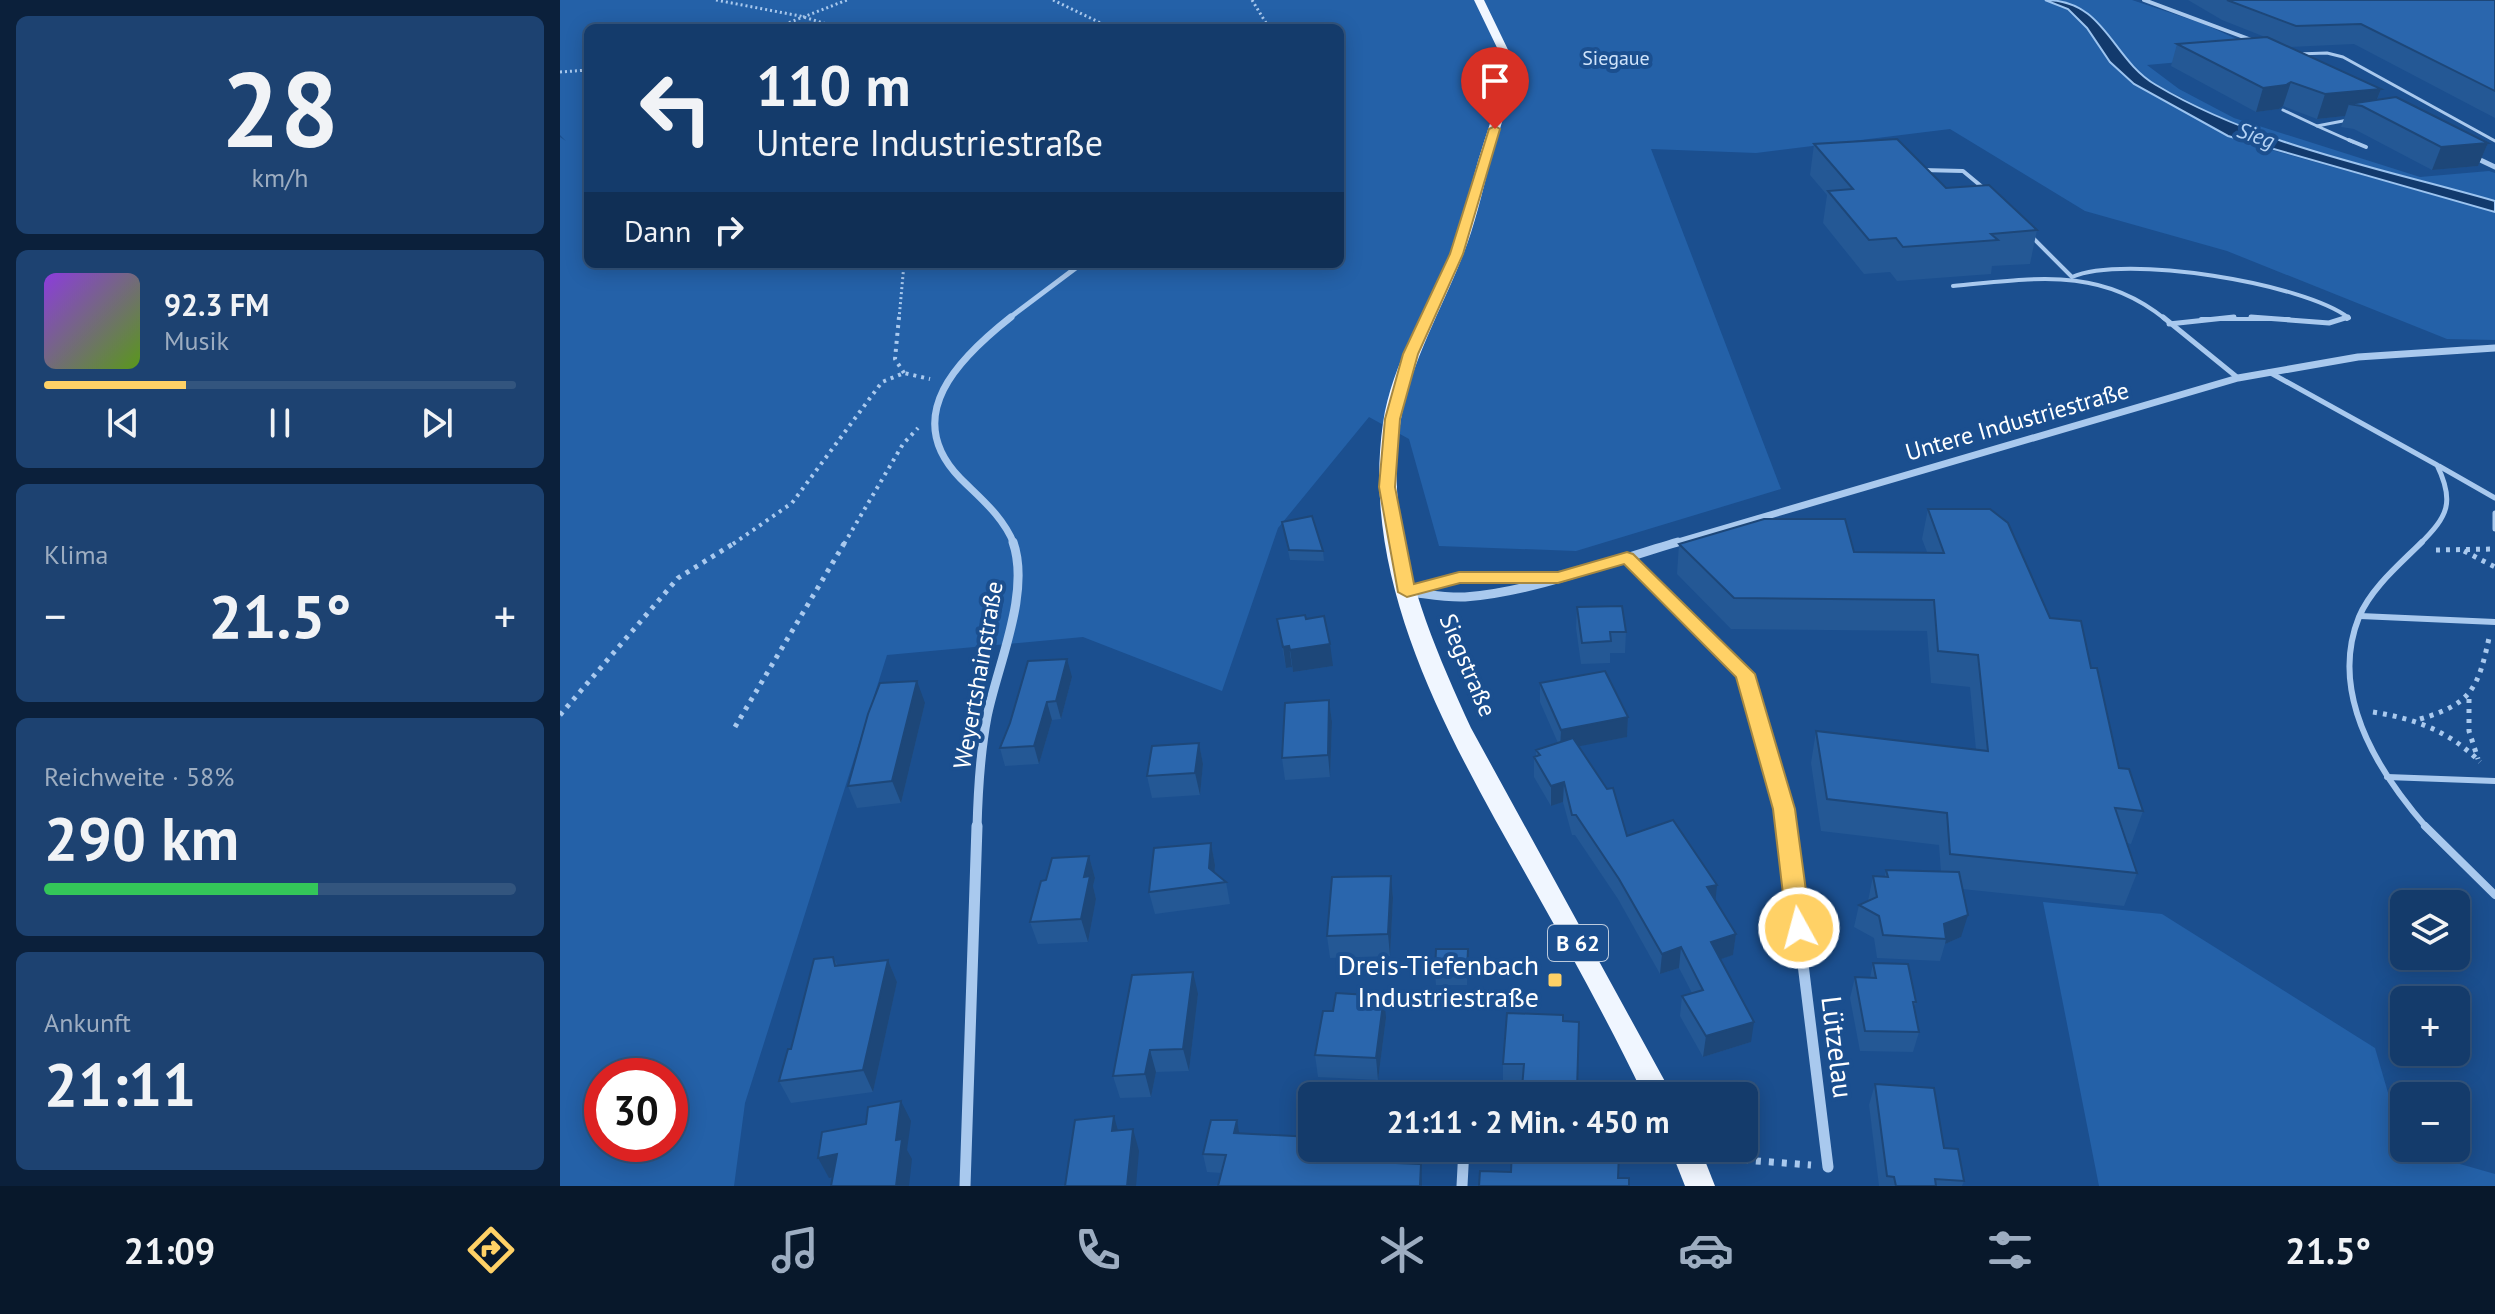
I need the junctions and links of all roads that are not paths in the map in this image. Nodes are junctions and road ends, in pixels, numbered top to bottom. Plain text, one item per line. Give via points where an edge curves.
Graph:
1 (1479, 0) edge
2 (2144, 0) edge
3 (2261, 44) edge
4 (2296, 54) edge
5 (2283, 110) edge
6 (2352, 119) dead end
7 (2317, 126) junction
8 (2495, 141) edge
9 (2366, 147) dead end
10 (2472, 155) edge
11 (2495, 167) edge
12 (1911, 170) edge
13 (1994, 198) edge
14 (2027, 232) edge
15 (1076, 268) edge
16 (2072, 277) junction
17 (1953, 286) dead end
18 (2169, 324) junction
19 (2495, 348) edge
20 (2268, 372) junction
21 (2238, 378) junction
22 (2437, 465) junction
23 (2495, 498) edge
24 (2495, 513) edge
25 (2495, 529) edge
26 (1627, 557) junction
27 (1558, 577) junction
28 (1407, 592) junction
29 (2360, 616) junction
30 (2494, 622) edge
31 (2387, 777) junction
32 (2493, 781) edge
33 (2495, 895) edge
34 (1652, 1082) edge
35 (1462, 1162) edge
36 (1690, 1162) edge
37 (1828, 1167) road end
38 (965, 1186) edge
39 (1462, 1186) edge
40 (1700, 1186) edge

1 - 28 main road, Siegstraße / B 62 via 1507,58 1509,80 1461,242 1410,354 1393,419 1387,487
2 - 3 street
4 - 8 lane via 2343,57
5 - 7 lane
6 - 7 lane
7 - 9 lane
10 - 11 street
12 - 13 lane via 1963,171
14 - 16 lane
15 - 38 street, Weyertshainstraße via 987,337 947,379 933,413 940,452 995,511 1015,547 1017,566 1009,632 979,768
16 - 17 lane
16 - 18 lane via 2124,292
16 - 18 lane via 2089,270 2217,277 2321,301 2349,318 2328,323 2231,316
18 - 21 lane
19 - 20 street, Untere Industriestraße via 2358,357
20 - 21 street, Untere Industriestraße
20 - 22 lane
21 - 26 street, Untere Industriestraße
22 - 23 lane
22 - 29 lane via 2446,482 2448,510
24 - 25 lane
26 - 27 street, Untere Industriestraße
26 - 37 street, Lützelau via 1745,674 1784,809
27 - 28 street, Untere Industriestraße via 1459,577
27 - 28 street, Untere Industriestraße via 1462,597
28 - 34 main road, Siegstraße / B 62 via 1426,653 1492,793
29 - 30 lane
29 - 31 lane via 2349,662 2355,709
31 - 32 lane
31 - 33 lane via 2435,838
35 - 39 street
36 - 40 main road

